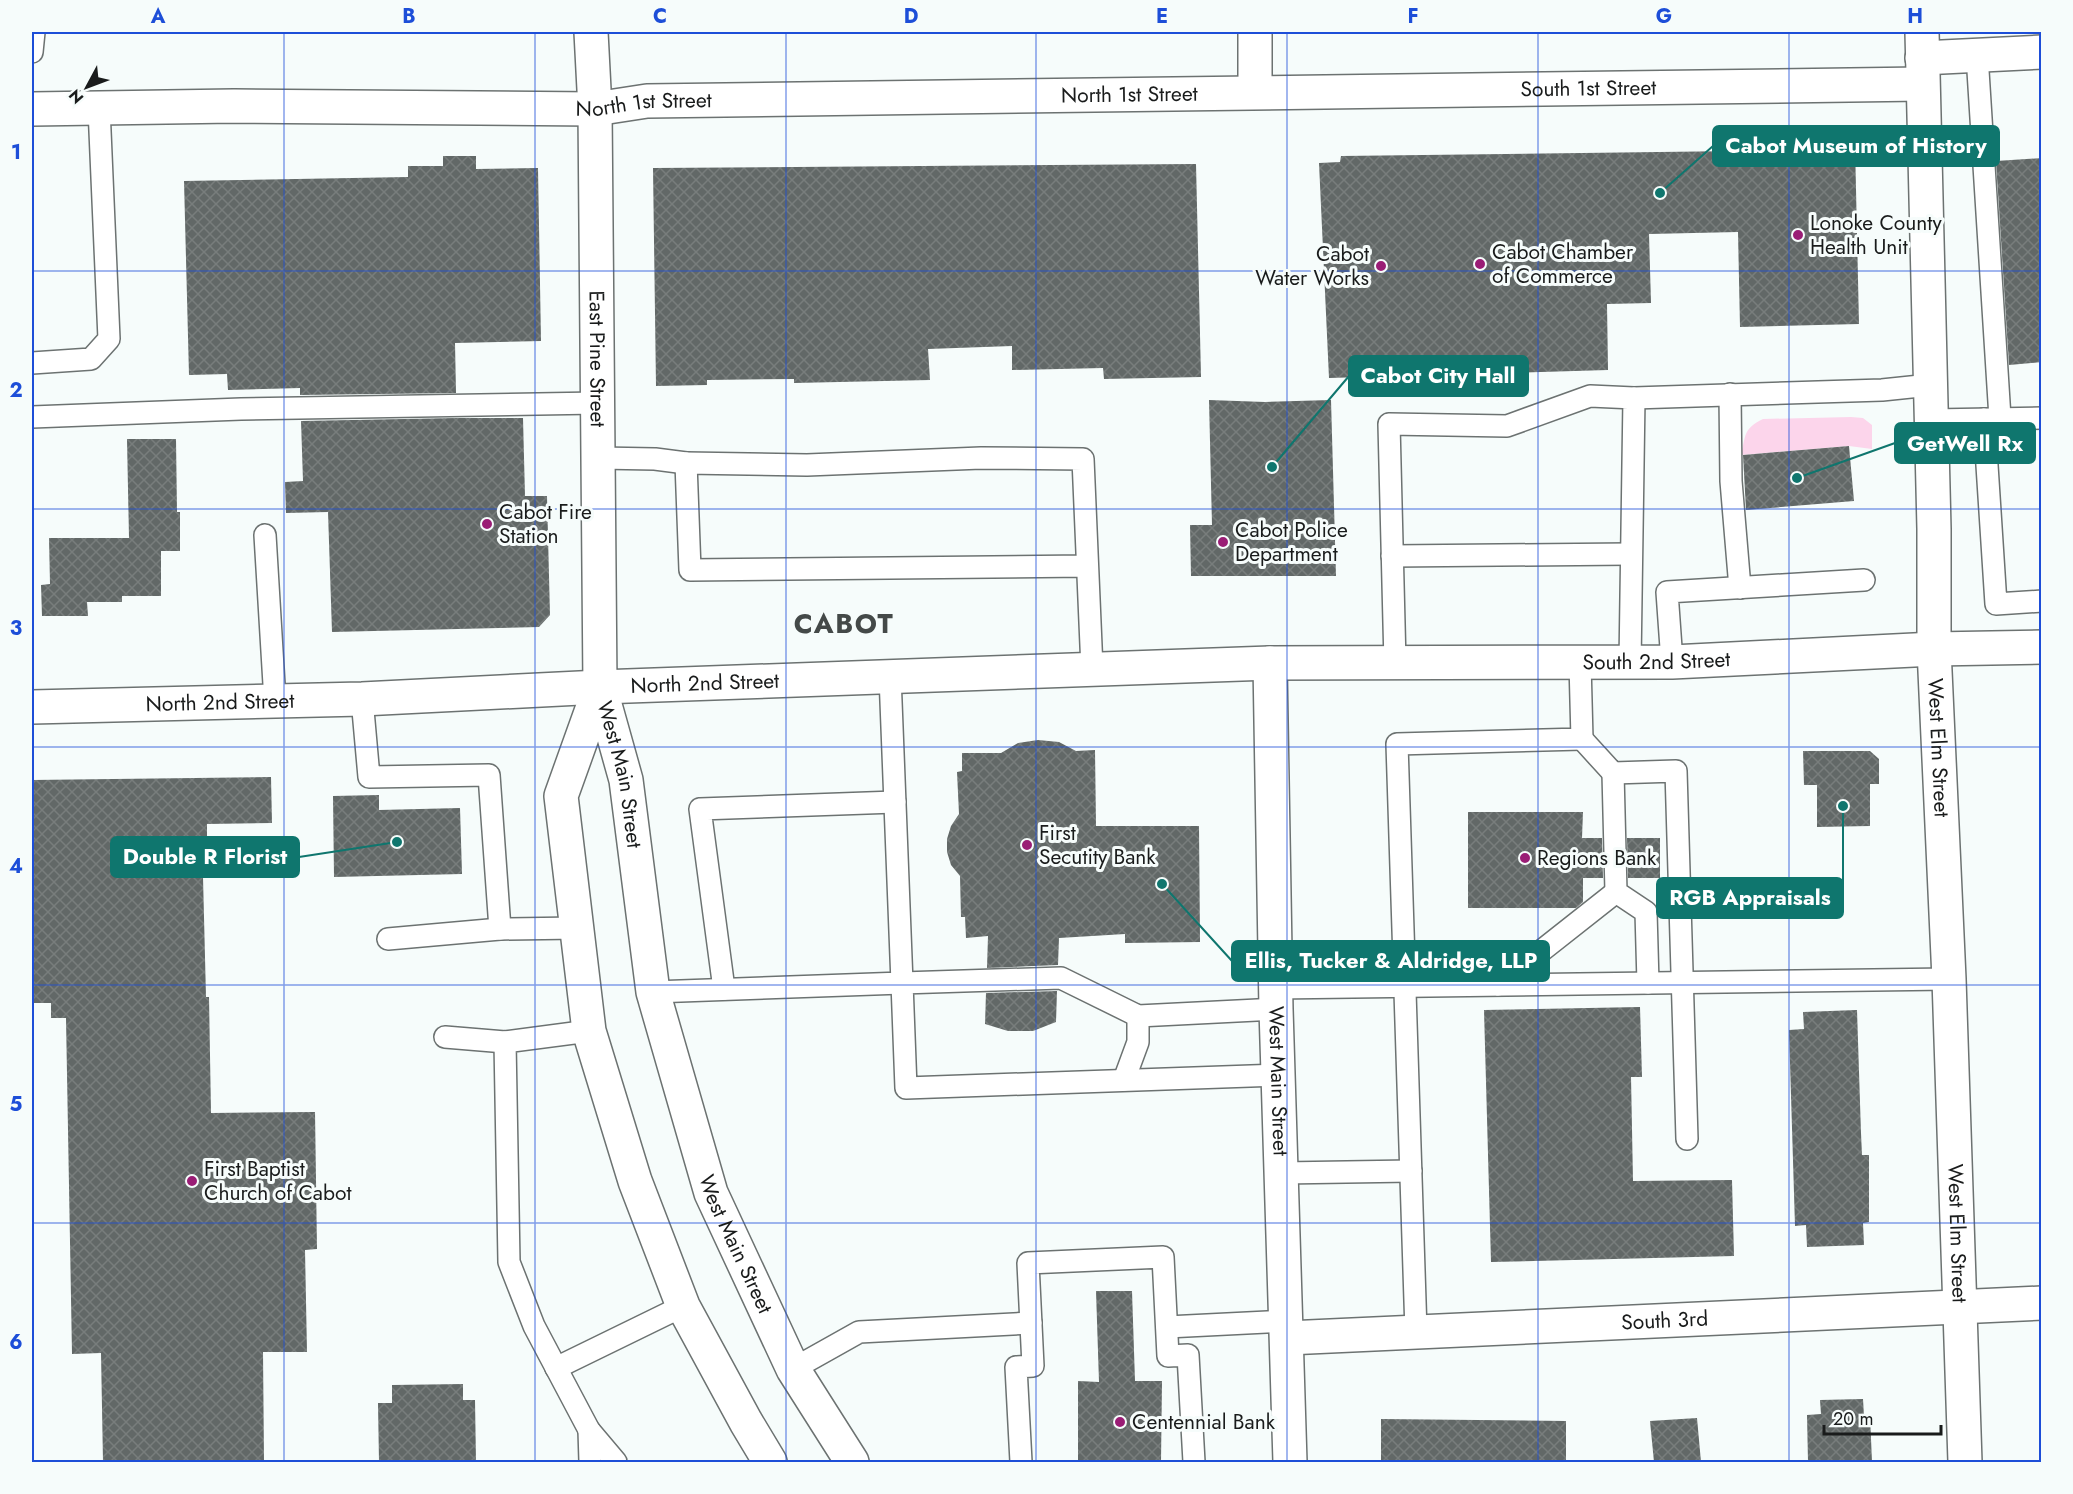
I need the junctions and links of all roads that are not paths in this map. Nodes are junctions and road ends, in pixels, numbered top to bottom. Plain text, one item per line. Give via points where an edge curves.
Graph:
1 (34, 32) edge
2 (591, 32) edge
3 (1255, 32) edge
4 (32, 52) edge
5 (2042, 52) edge
6 (1977, 56) junction
7 (1922, 58) edge
8 (1255, 92) junction
9 (99, 108) junction
10 (32, 109) edge
11 (595, 109) junction
12 (32, 363) edge
13 (1930, 386) junction
14 (1730, 394) junction
15 (1634, 398) junction
16 (598, 403) junction
17 (32, 417) edge
18 (2042, 418) edge
19 (1992, 419) junction
20 (1932, 420) junction
21 (599, 458) junction
22 (686, 463) junction
23 (265, 535) dead end
24 (1630, 554) junction
25 (1392, 556) junction
26 (1087, 566) junction
27 (1864, 580) dead end
28 (1740, 588) junction
29 (2042, 601) edge
30 (2042, 648) edge
31 (1934, 649) junction
32 (1672, 662) junction
33 (1270, 663) junction
34 (1395, 663) junction
35 (1580, 663) junction
36 (1630, 663) junction
37 (1092, 669) junction
38 (890, 676) junction
39 (600, 687) junction
40 (362, 699) junction
41 (275, 701) junction
42 (32, 707) edge
43 (1582, 739) junction
44 (1613, 773) junction
45 (895, 802) junction
46 (1616, 892) junction
47 (578, 928) junction
48 (500, 929) junction
49 (388, 939) dead end
50 (1949, 979) junction
51 (1683, 982) junction
52 (902, 983) junction
53 (1648, 983) junction
54 (1498, 985) junction
55 (1404, 987) junction
56 (724, 989) junction
57 (653, 992) junction
58 (1276, 999) junction
59 (1138, 1016) junction
60 (589, 1031) junction
61 (445, 1037) dead end
62 (505, 1042) junction
63 (1279, 1075) junction
64 (1124, 1080) junction
65 (1687, 1139) dead end
66 (1411, 1171) junction
67 (1282, 1173) junction
68 (2042, 1303) edge
69 (684, 1306) junction
70 (1961, 1306) junction
71 (1031, 1323) junction
72 (1167, 1327) junction
73 (1287, 1330) junction
74 (1416, 1332) junction
75 (556, 1368) junction
76 (793, 1369) junction
77 (589, 1430) junction
78 (590, 1462) edge
79 (615, 1462) edge
80 (770, 1462) edge
81 (852, 1462) edge
82 (1021, 1462) edge
83 (1194, 1462) edge
84 (1290, 1462) edge
85 (1965, 1462) edge

1 - 4 lane
2 - 11 street, East Pine Street
3 - 8 street
5 - 6 street, South 1st Street
6 - 7 street, South 1st Street
6 - 19 lane
7 - 8 street, South 1st Street
7 - 13 street, West Elm Street
8 - 11 street, North 1st Street via 647,101
9 - 10 street, North 1st Street
9 - 11 street, North 1st Street
9 - 12 lane via 109,339 92,359
11 - 16 street, East Pine Street
13 - 14 lane
13 - 20 street, West Elm Street
14 - 15 lane
14 - 28 lane via 1731,480
15 - 24 lane
15 - 25 lane via 1590,396 1507,426 1389,424
16 - 17 lane
16 - 21 street, East Pine Street
18 - 19 lane
19 - 20 lane
19 - 29 lane via 1996,604
20 - 31 street, West Elm Street
21 - 22 lane
21 - 39 street, East Pine Street
22 - 26 lane via 690,570
22 - 26 lane via 807,465 981,458 1083,459
23 - 41 lane
24 - 25 lane
24 - 36 lane
25 - 34 lane
26 - 37 lane
27 - 28 lane
28 - 32 lane via 1667,592
30 - 31 street, South 2nd Street
31 - 32 street, South 2nd Street
31 - 50 street, West Elm Street
32 - 36 street, South 2nd Street
33 - 34 street, South 2nd Street
33 - 37 street, North 2nd Street
33 - 58 street, West Main Street
34 - 35 street, South 2nd Street
35 - 36 street, South 2nd Street
35 - 43 lane
37 - 38 street, North 2nd Street
38 - 39 street, North 2nd Street
38 - 45 lane
39 - 40 street, North 2nd Street
39 - 47 street, West Main Street via 561,796
39 - 57 street, West Main Street via 626,780
40 - 41 street, North 2nd Street
40 - 48 lane via 369,777 489,776
41 - 42 street, North 2nd Street
43 - 44 lane
43 - 55 lane via 1397,744
44 - 46 lane
44 - 51 lane via 1676,771
45 - 52 lane
45 - 56 lane via 700,809
46 - 53 lane via 1646,912
46 - 54 lane
47 - 48 lane
47 - 60 street, West Main Street
48 - 49 lane
50 - 51 lane
50 - 70 street, West Elm Street
51 - 53 lane
51 - 65 lane
52 - 56 lane
52 - 59 lane via 1061,978
52 - 64 lane via 906,1088
53 - 54 lane
54 - 55 lane
55 - 58 lane
55 - 66 lane
56 - 57 lane
57 - 76 street, West Main Street via 711,1192
58 - 59 lane
58 - 63 street, West Main Street
59 - 64 lane via 1138,1042
60 - 62 lane
60 - 69 street, West Main Street via 636,1181
61 - 62 lane
62 - 75 lane via 509,1262 534,1326
63 - 64 lane
63 - 67 street, West Main Street
66 - 67 lane
66 - 74 lane
67 - 73 street, West Main Street
68 - 70 street, South 3rd
69 - 75 lane
69 - 80 street, West Main Street
70 - 74 street, South 3rd
70 - 85 street, West Elm Street
71 - 72 lane via 1028,1263 1164,1257
71 - 76 lane via 859,1332
71 - 82 lane via 1033,1366 1016,1367
72 - 73 lane
72 - 83 lane via 1168,1356 1188,1355
73 - 74 street, South 3rd
73 - 84 street, West Main Street
75 - 77 lane
76 - 81 street, West Main Street
77 - 78 lane
77 - 79 lane

